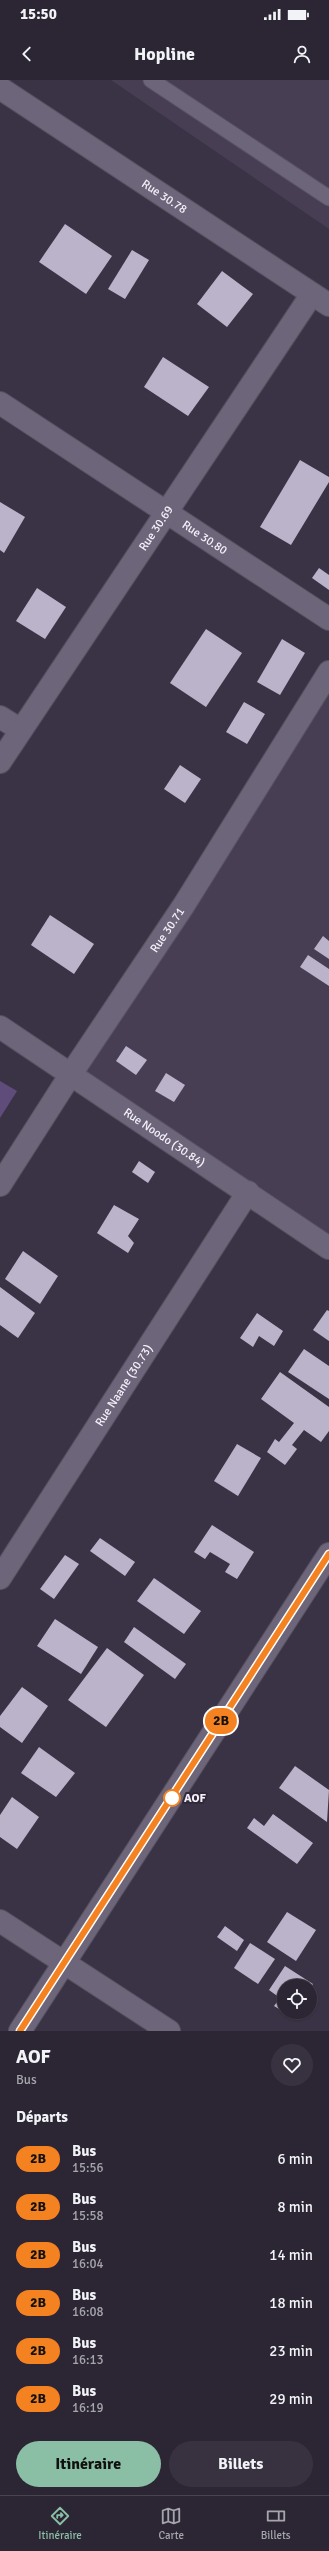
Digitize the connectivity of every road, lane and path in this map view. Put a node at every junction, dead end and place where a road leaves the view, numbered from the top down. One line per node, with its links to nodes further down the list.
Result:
1 (152, 80): 3 (lane)
2 (0, 88): 4 (street, Rue 30.78)
3 (329, 198)
4 (320, 300): 6 (street, Rue 30.69)
5 (0, 403): 6 (street, Rue 30.80)
6 (165, 511): 7 (street, Rue 30.80); 10 (street, Rue 30.69)
7 (329, 619)
8 (329, 672): 13 (street, Rue 30.71)
9 (0, 717): 10 (street)
10 (21, 730): 11 (street, Rue 30.69)
11 (0, 762)
12 (0, 1027): 13 (street, Rue Noodo (30.84))
13 (71, 1074): 14 (street, Rue 30.71); 15 (street, Rue Noodo (30.84))
14 (0, 1185)
15 (248, 1192): 16 (street, Rue Noodo (30.84)); 18 (street, Rue Naane (30.73))
16 (329, 1248)
17 (329, 1554): 20 (street)
18 (0, 1578)
19 (0, 1921): 20 (street)
20 (65, 1964): 21 (street); 22 (street)
21 (20, 2031)
22 (169, 2031)

